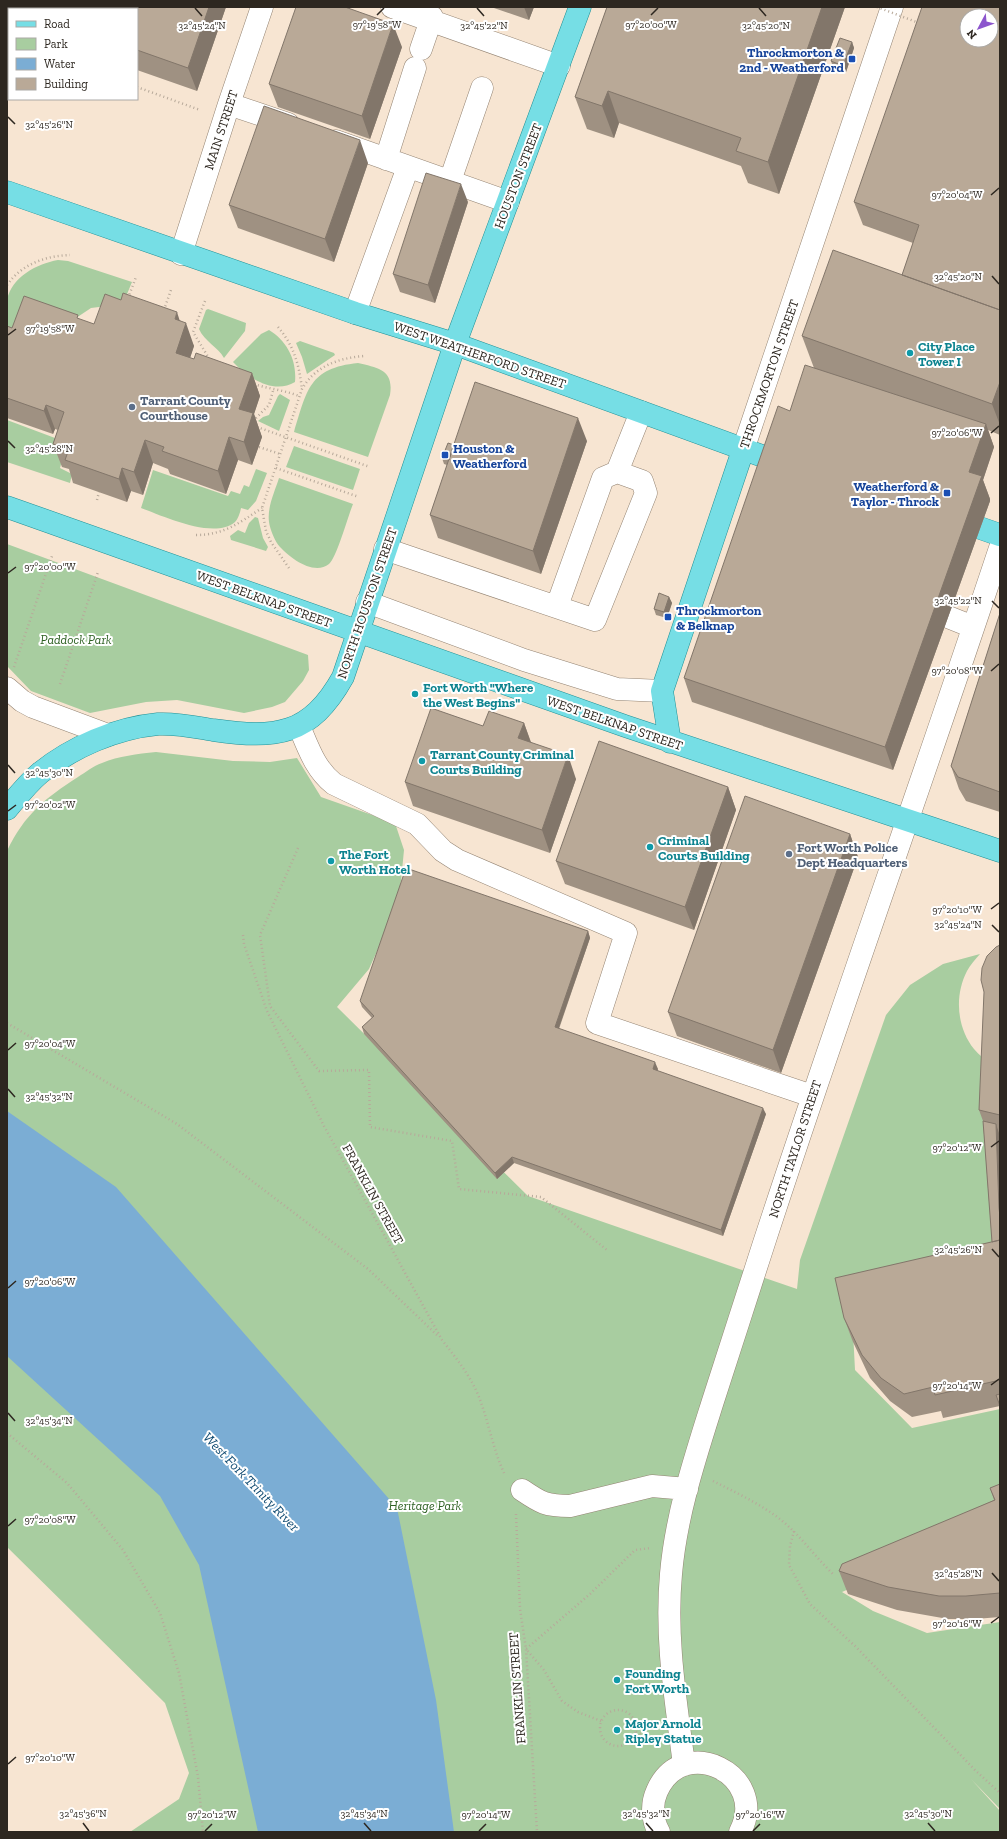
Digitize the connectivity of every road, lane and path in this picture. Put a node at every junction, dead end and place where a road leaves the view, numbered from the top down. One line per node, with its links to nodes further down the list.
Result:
1 (262, 7): 11 (street, MAIN STREET)
2 (392, 7): 6 (street)
3 (580, 7): 8 (main road, HOUSTON STREET)
4 (877, 7): 7 (path, bridge)
5 (892, 7): 38 (street, THROCKMORTON STREET)
6 (431, 19): 8 (street); 13 (street)
7 (925, 24)
8 (559, 66): 17 (main road, HOUSTON STREET)
9 (138, 87): 12 (path)
10 (482, 88): 15 (street)
11 (229, 104): 13 (street); 18 (street, MAIN STREET)
12 (200, 110)
13 (386, 159): 14 (street)
14 (408, 167): 15 (street); 26 (street)
15 (450, 181): 17 (street)
16 (7, 192): 18 (main road, WEST WEATHERFORD STREET)
17 (508, 202): 28 (main road, HOUSTON STREET)
18 (181, 254): 26 (main road, WEST WEATHERFORD STREET)
19 (70, 255): 21 (path)
20 (136, 277): 24 (path)
21 (7, 285)
22 (171, 290): 25 (path)
23 (205, 301): 30 (path)
24 (126, 306)
25 (163, 312)
26 (356, 313): 28 (main road, WEST WEATHERFORD STREET)
27 (278, 327): 32 (path)
28 (454, 344): 35 (main road, WEST WEATHERFORD STREET); 51 (main road, NORTH HOUSTON STREET)
29 (364, 356): 32 (path)
30 (214, 366)
31 (253, 384): 33 (path)
32 (302, 390): 34 (path)
33 (273, 391): 34 (path); 36 (path)
34 (300, 396): 36 (path)
35 (641, 412): 38 (main road, WEST WEATHERFORD STREET); 43 (street)
36 (286, 438): 39 (path); 41 (path)
37 (259, 447): 39 (path)
38 (743, 450): 40 (main road, WEST WEATHERFORD STREET); 62 (main road, THROCKMORTON STREET)
39 (280, 454): 42 (path)
40 (776, 461)
41 (370, 467)
42 (276, 468): 45 (path); 48 (path)
43 (617, 472): 56 (street); 56 (street)
44 (99, 492): 46 (path)
45 (360, 497)
46 (97, 500)
47 (7, 507): 59 (main road, WEST BELKNAP STREET)
48 (262, 508): 49 (path); 53 (path)
49 (196, 535)
50 (1000, 548): 58 (street, NORTH TAYLOR STREET)
51 (386, 549): 55 (main road, NORTH HOUSTON STREET); 56 (street)
52 (52, 556): 60 (path)
53 (289, 568)
54 (98, 572): 61 (path)
55 (367, 602): 59 (main road, NORTH HOUSTON STREET); 62 (street)
56 (557, 606)
57 (948, 617): 58 (street)
58 (973, 627): 67 (street, NORTH TAYLOR STREET)
59 (357, 633): 63 (main road, NORTH HOUSTON STREET); 65 (main road, WEST BELKNAP STREET)
60 (10, 678): 64 (street)
61 (60, 684)
62 (662, 691): 65 (main road, THROCKMORTON STREET)
63 (298, 726): 64 (main road, NORTH HOUSTON STREET); 72 (street)
64 (108, 736): 66 (main road, NORTH HOUSTON STREET)
65 (670, 742): 67 (main road, WEST BELKNAP STREET)
66 (7, 809)
67 (909, 820): 69 (main road, WEST BELKNAP STREET); 72 (street, NORTH TAYLOR STREET)
68 (298, 848): 73 (path)
69 (1000, 851)
70 (243, 935): 74 (path, FRANKLIN STREET)
71 (7, 1023): 74 (path)
72 (812, 1096): 77 (street, NORTH TAYLOR STREET)
73 (607, 1250)
74 (442, 1340): 76 (path, FRANKLIN STREET)
75 (7, 1433): 89 (path)
76 (496, 1456)
77 (689, 1479): 78 (street); 79 (path); 80 (street, NORTH TAYLOR STREET)
78 (522, 1490)
79 (794, 1531): 82 (path); 88 (path)
80 (675, 1543): 83 (path); 87 (street, NORTH TAYLOR STREET)
81 (517, 1544): 83 (path, FRANKLIN STREET)
82 (834, 1575)
83 (526, 1649): 84 (path); 90 (path, FRANKLIN STREET)
84 (601, 1721): 85 (path); 85 (path)
85 (636, 1732): 86 (path)
86 (654, 1740)
87 (684, 1765): 91 (street); 92 (street)
88 (1000, 1793)
89 (203, 1832)
90 (537, 1832)
91 (659, 1832)
92 (740, 1832)

